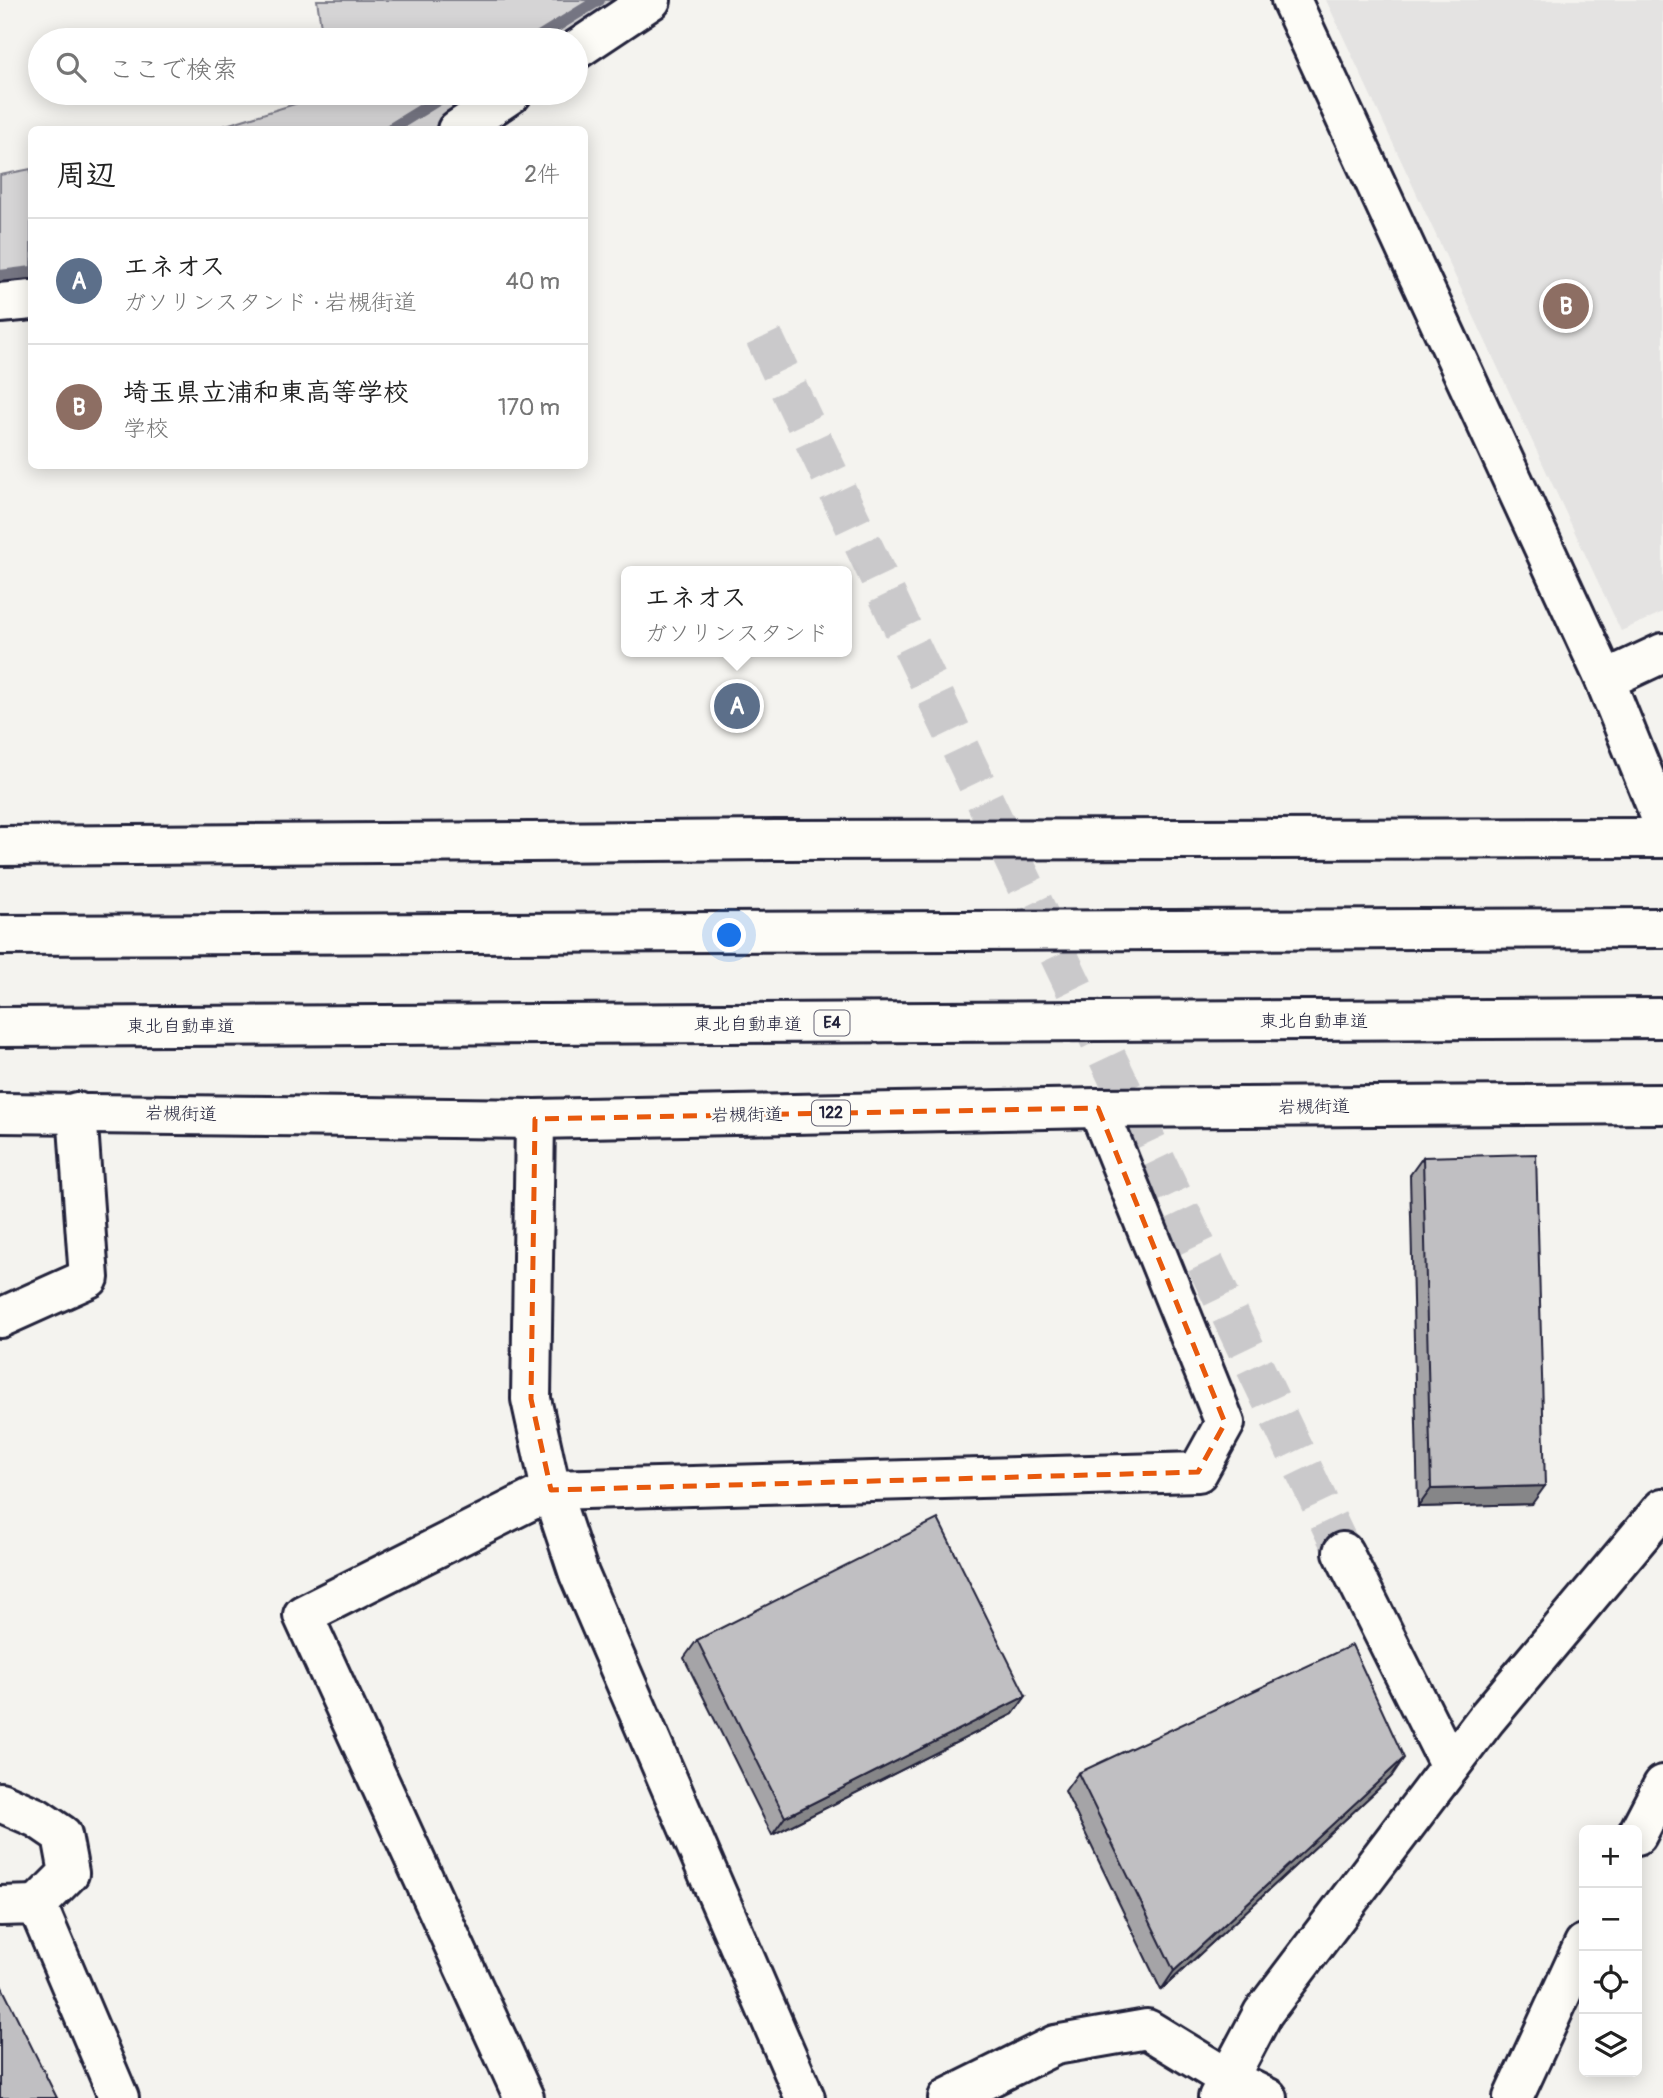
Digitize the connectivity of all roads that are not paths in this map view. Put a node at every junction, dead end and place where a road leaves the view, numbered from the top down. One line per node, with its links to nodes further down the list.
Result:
1 (651, 0): 3 (main road)
2 (1291, 0): 9 (main road)
3 (588, 42)
4 (494, 105): 5 (main road)
5 (463, 126)
6 (28, 300): 7 (main road)
7 (0, 303)
8 (1663, 653): 9 (main road)
9 (1605, 680): 10 (main road)
10 (1663, 823)
11 (1663, 838): 12 (main road)
12 (0, 845)
13 (1663, 928): 14 (main road)
14 (0, 935)
15 (1663, 1018): 16 (main road, 東北自動車道 / E4)
16 (0, 1027)
17 (1663, 1104): 18 (main road, 岩槻街道 / 122)
18 (1098, 1108): 21 (main road, 岩槻街道 / 122); 23 (main road)
19 (77, 1112): 20 (main road, 岩槻街道 / 122); 21 (main road, 岩槻街道 / 122); 22 (main road)
20 (0, 1113)
21 (535, 1119): 23 (main road)
22 (0, 1318)
23 (551, 1490): 34 (main road); 35 (main road)
24 (1663, 1508): 26 (main road)
25 (1343, 1552): 26 (main road)
26 (1450, 1766): 32 (main road)
27 (1663, 1785): 29 (main road)
28 (0, 1802): 30 (main road)
29 (1642, 1825)
30 (18, 1905): 33 (main road)
31 (1581, 1951): 38 (main road)
32 (1223, 2088): 36 (main road); 37 (main road)
33 (119, 2098)
34 (524, 2098)
35 (805, 2098)
36 (948, 2098)
37 (1268, 2098)
38 (1513, 2098)

